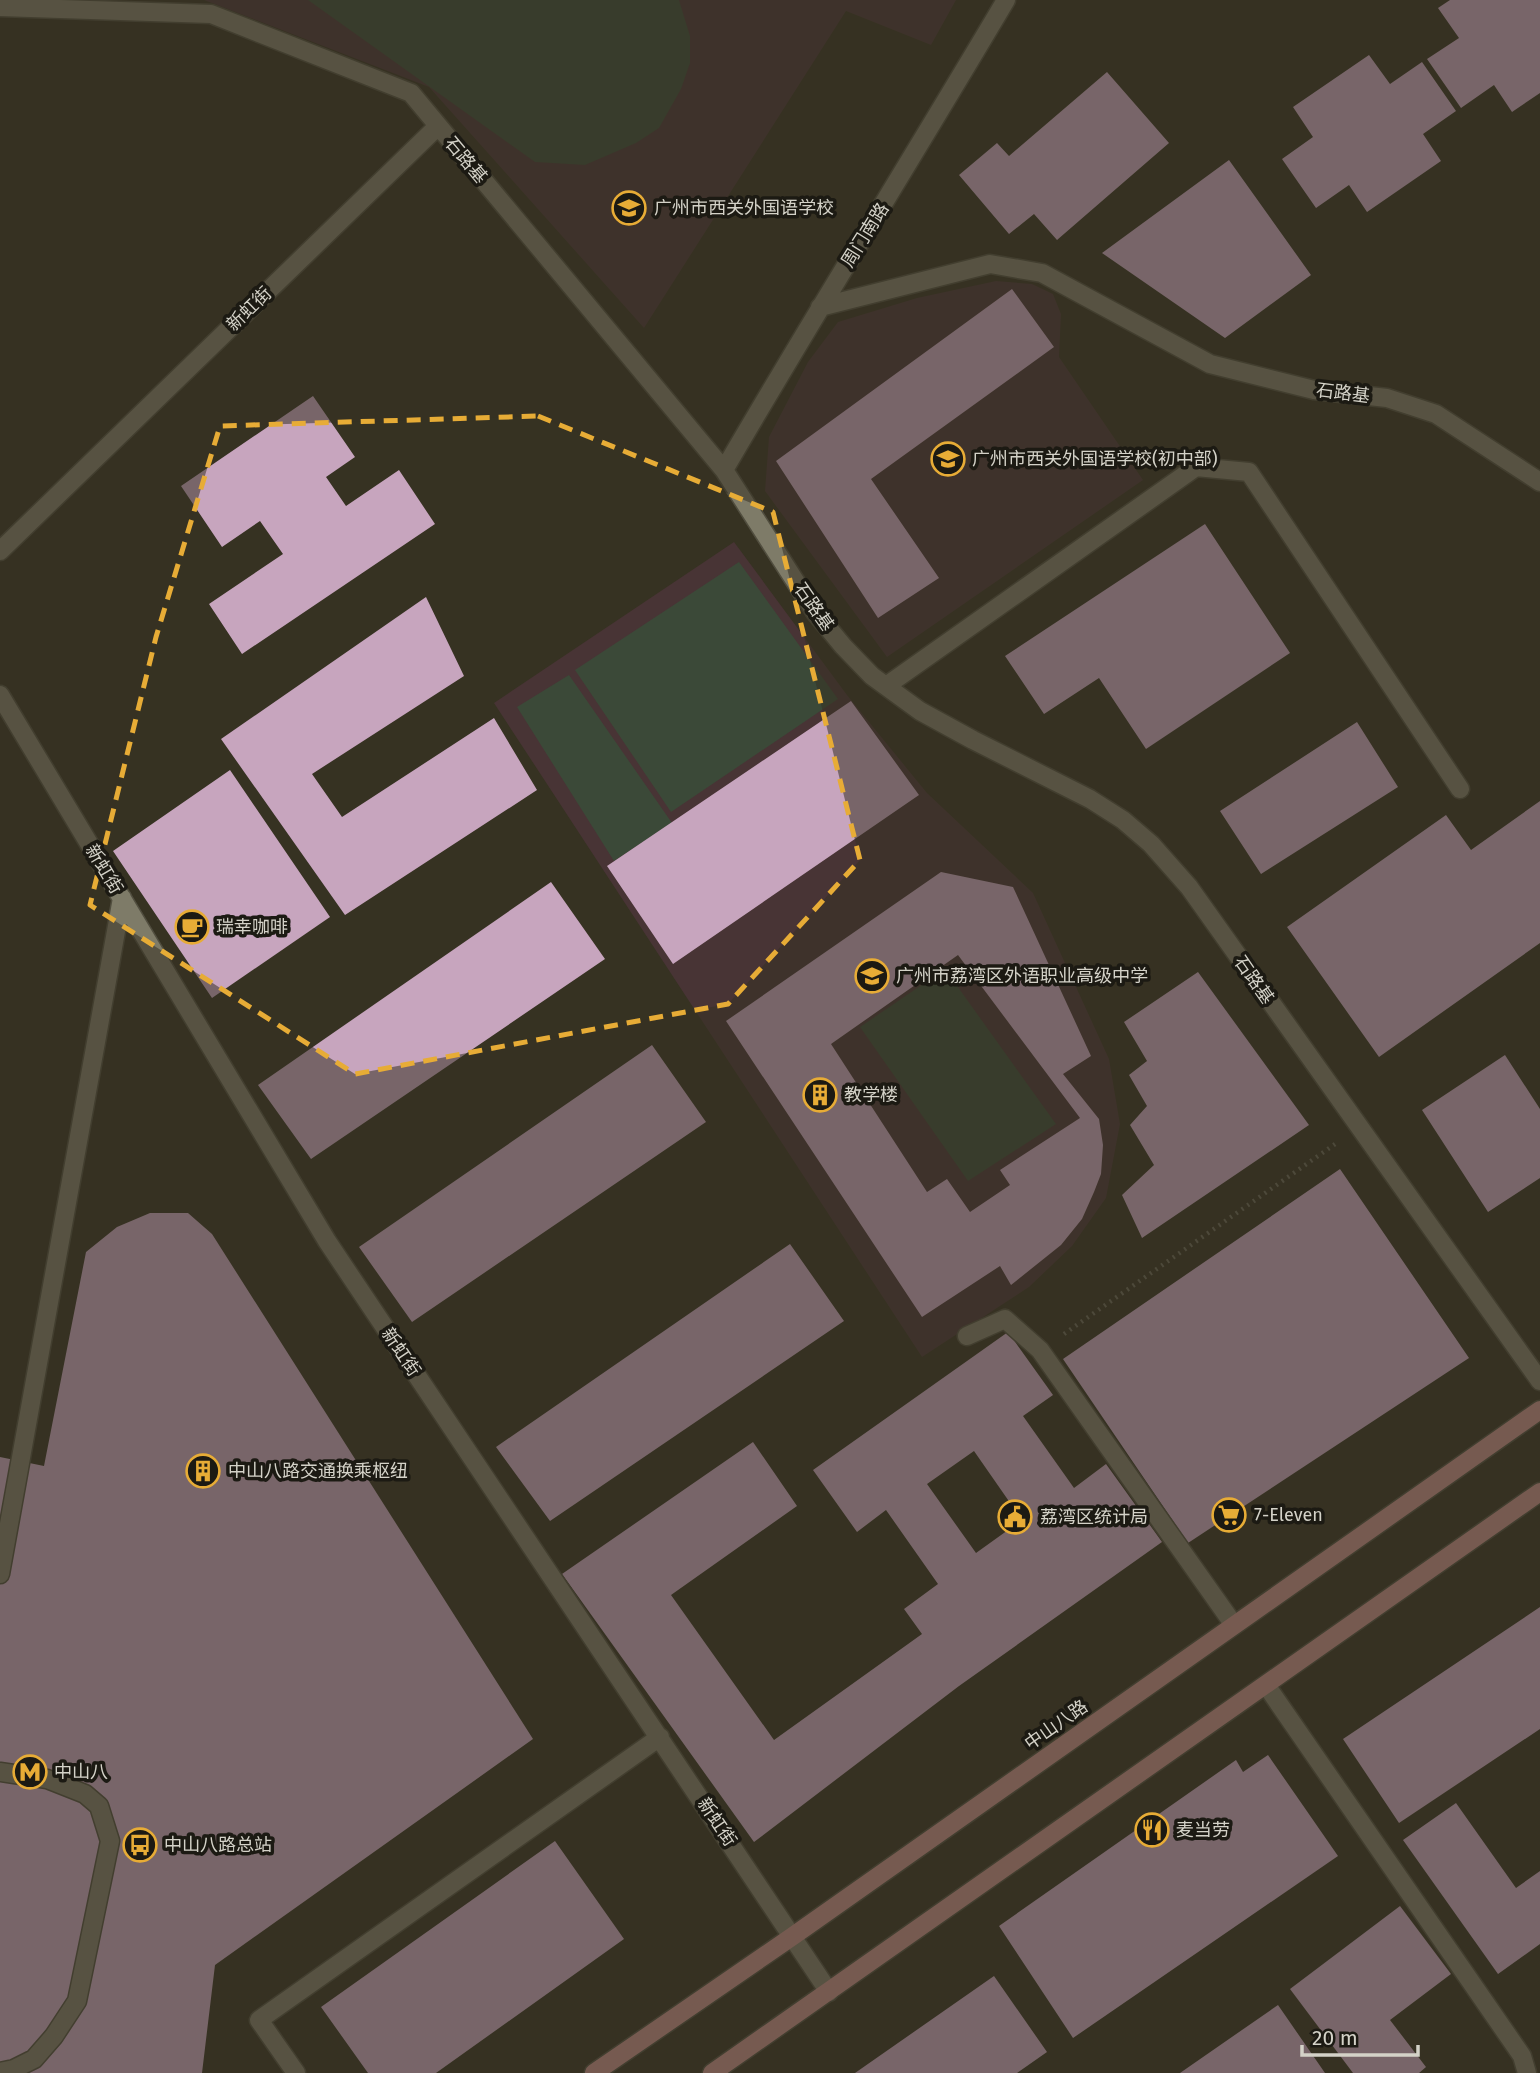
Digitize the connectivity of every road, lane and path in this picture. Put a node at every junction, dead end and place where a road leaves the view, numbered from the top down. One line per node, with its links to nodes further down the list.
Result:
1 (1006, 0): 4 (street, 周门南路)
2 (0, 7): 3 (street, 石路基)
3 (438, 126): 5 (street, 石路基); 7 (street, 新虹街)
4 (820, 307): 5 (street, 周门南路); 6 (street, 石路基)
5 (724, 470): 8 (street, 石路基)
6 (1540, 482)
7 (0, 551)
8 (886, 686): 10 (street); 12 (street, 石路基)
9 (0, 695): 11 (street, 新虹街)
10 (1460, 789)
11 (121, 898): 18 (street); 21 (street, 新虹街)
12 (1360, 1126): 14 (path); 15 (street, 石路基)
13 (967, 1336): 14 (street)
14 (1040, 1350): 19 (street)
15 (1540, 1381)
16 (1540, 1410): 19 (main road, 中山八路)
17 (1540, 1492): 20 (main road)
18 (0, 1574)
19 (1234, 1625): 23 (main road, 中山八路)
20 (1266, 1685): 24 (main road); 29 (street)
21 (660, 1737): 23 (street, 新虹街); 26 (street)
22 (0, 1772): 25 (street)
23 (793, 1937): 24 (street, 新虹街); 27 (main road, 中山八路)
24 (829, 1992): 28 (main road)
25 (0, 2072)
26 (296, 2073)
27 (594, 2073)
28 (712, 2073)
29 (1527, 2073)

